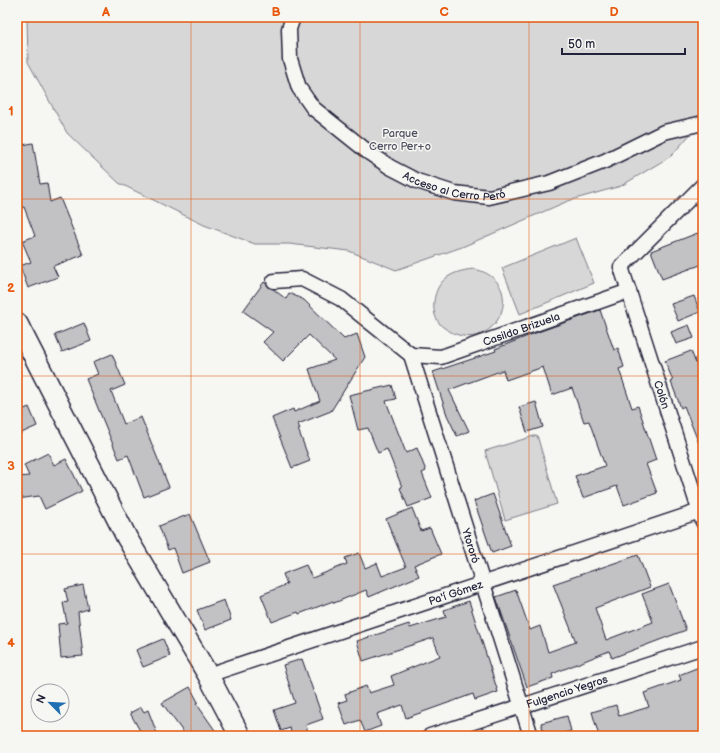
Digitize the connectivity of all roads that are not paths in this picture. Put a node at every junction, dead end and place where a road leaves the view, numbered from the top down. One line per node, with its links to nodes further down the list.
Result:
1 (293, 17): 2 (street, Acceso al Cerro Peró)
2 (703, 123)
3 (703, 185): 5 (street, Colón)
4 (274, 281): 7 (street)
5 (629, 291): 7 (street, Casildo Brizuela); 8 (street, Colón)
6 (17, 323): 11 (main road)
7 (412, 355): 9 (street, Ytororó)
8 (702, 514): 9 (street, Pa'í Gómez)
9 (483, 583): 11 (street, Pa'í Gómez); 12 (street, Ytororó)
10 (703, 647): 12 (street, Fulgencio Yegros)
11 (208, 675): 13 (main road)
12 (522, 706): 14 (street, Fulgencio Yegros); 15 (street, Ytororó)
13 (240, 736)
14 (430, 736)
15 (531, 736)

